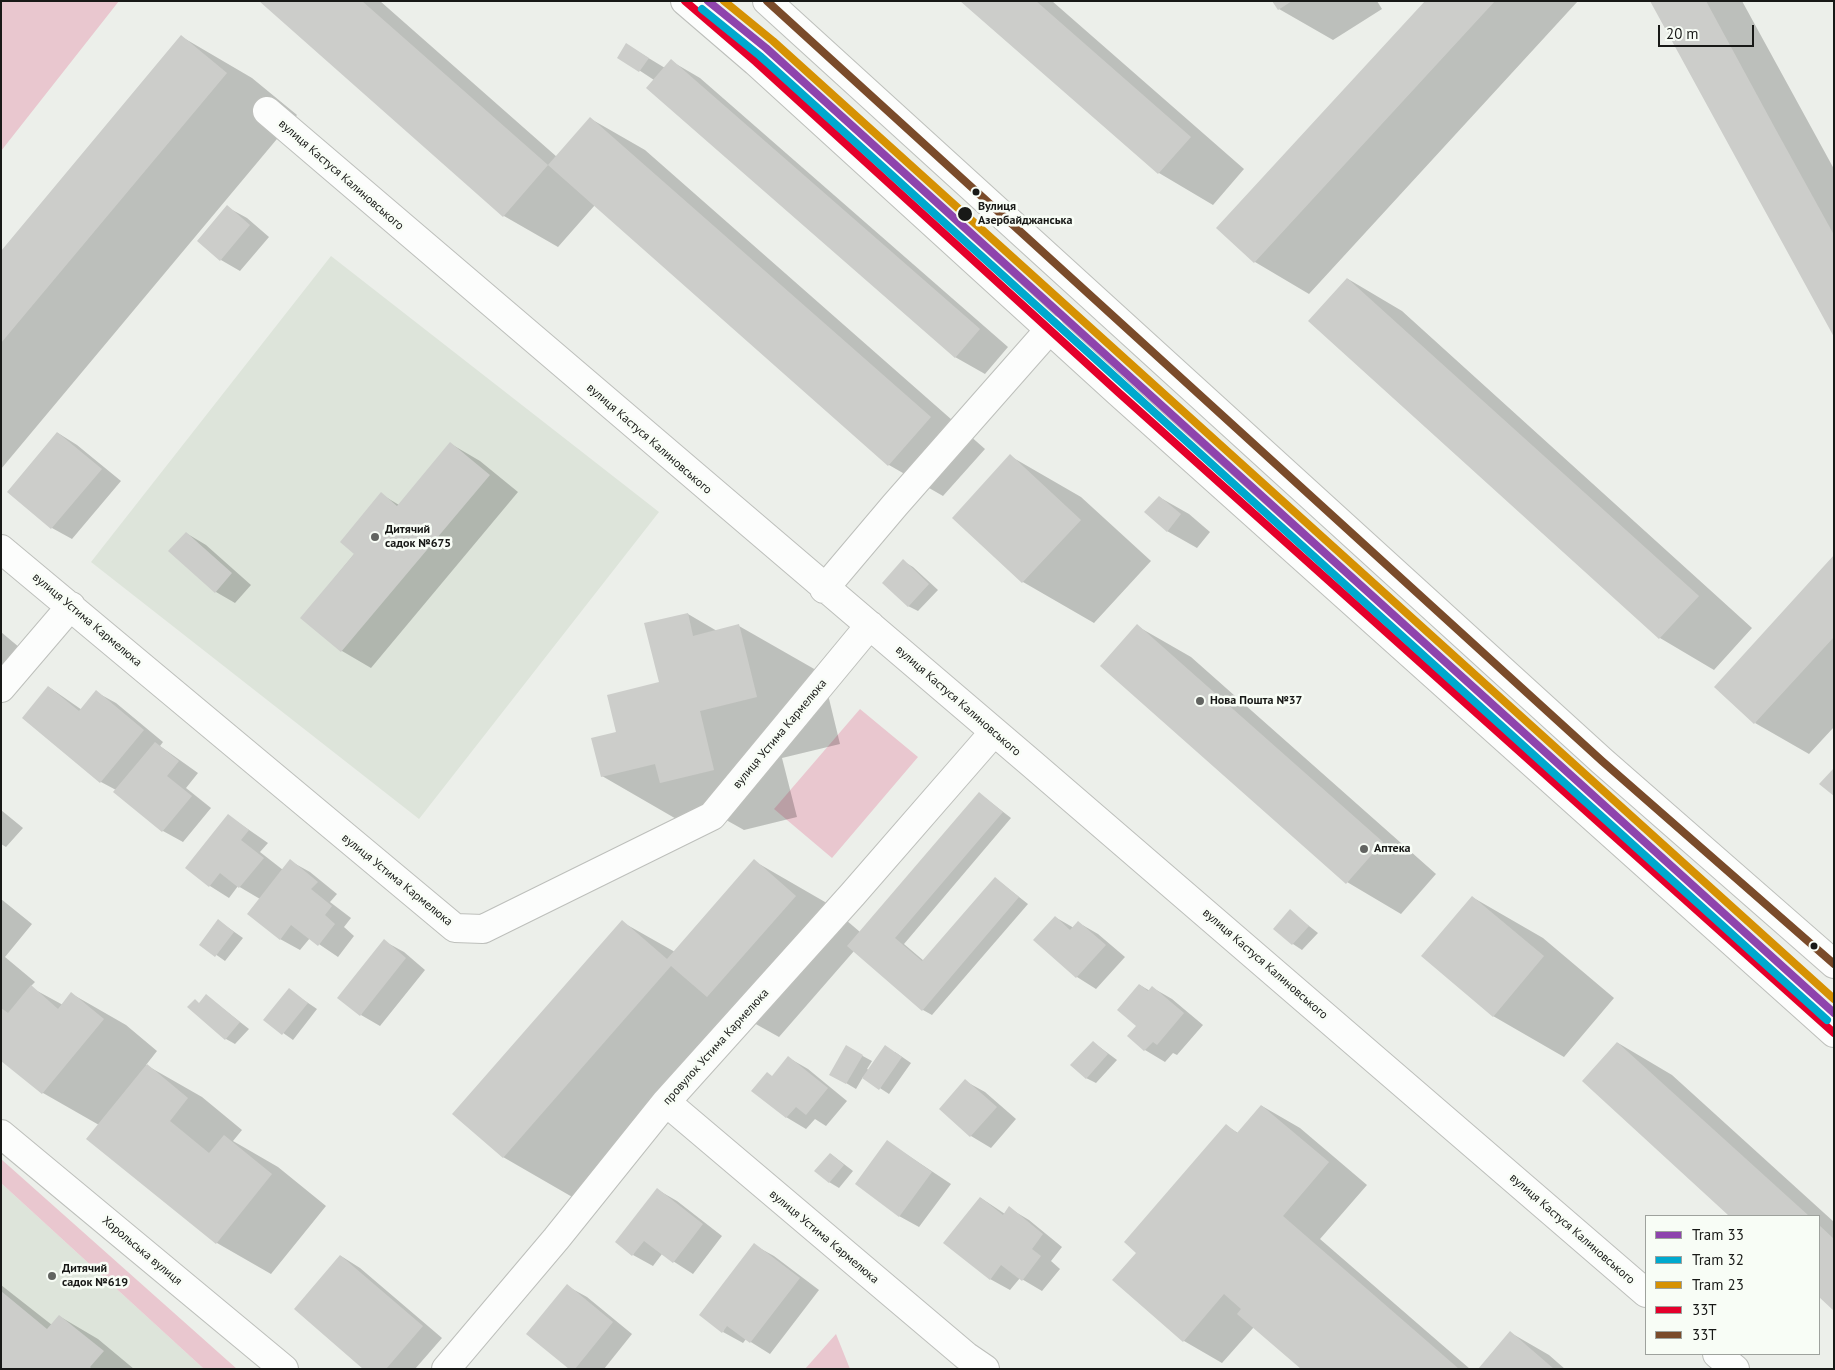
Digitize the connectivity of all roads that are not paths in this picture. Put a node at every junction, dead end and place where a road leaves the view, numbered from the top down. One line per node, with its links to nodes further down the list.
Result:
1 (685, 1): 4 (street)
2 (767, 1): 11 (street)
3 (267, 111): 6 (street, вулиця Кастуся Калиновського)
4 (1050, 329): 6 (street); 12 (street)
5 (1, 549): 7 (street, вулиця Устима Кармелюка)
6 (824, 589): 8 (street, вулиця Кастуся Калиновського)
7 (71, 606): 8 (street, вулиця Устима Кармелюка); 9 (street)
8 (870, 626): 10 (street, вулиця Кастуся Калиновського)
9 (1, 688)
10 (994, 732): 13 (street, провулок Устима Кармелюка); 15 (street, вулиця Кастуся Калиновського)
11 (1834, 964)
12 (1834, 1033)
13 (666, 1102): 18 (street, провулок Устима Кармелюка); 19 (street, вулиця Устима Кармелюка)
14 (1, 1134): 17 (street, Хорольська вулиця)
15 (1645, 1292)
16 (1718, 1355): 20 (street)
17 (284, 1369)
18 (446, 1369)
19 (985, 1369)
20 (1735, 1369)

